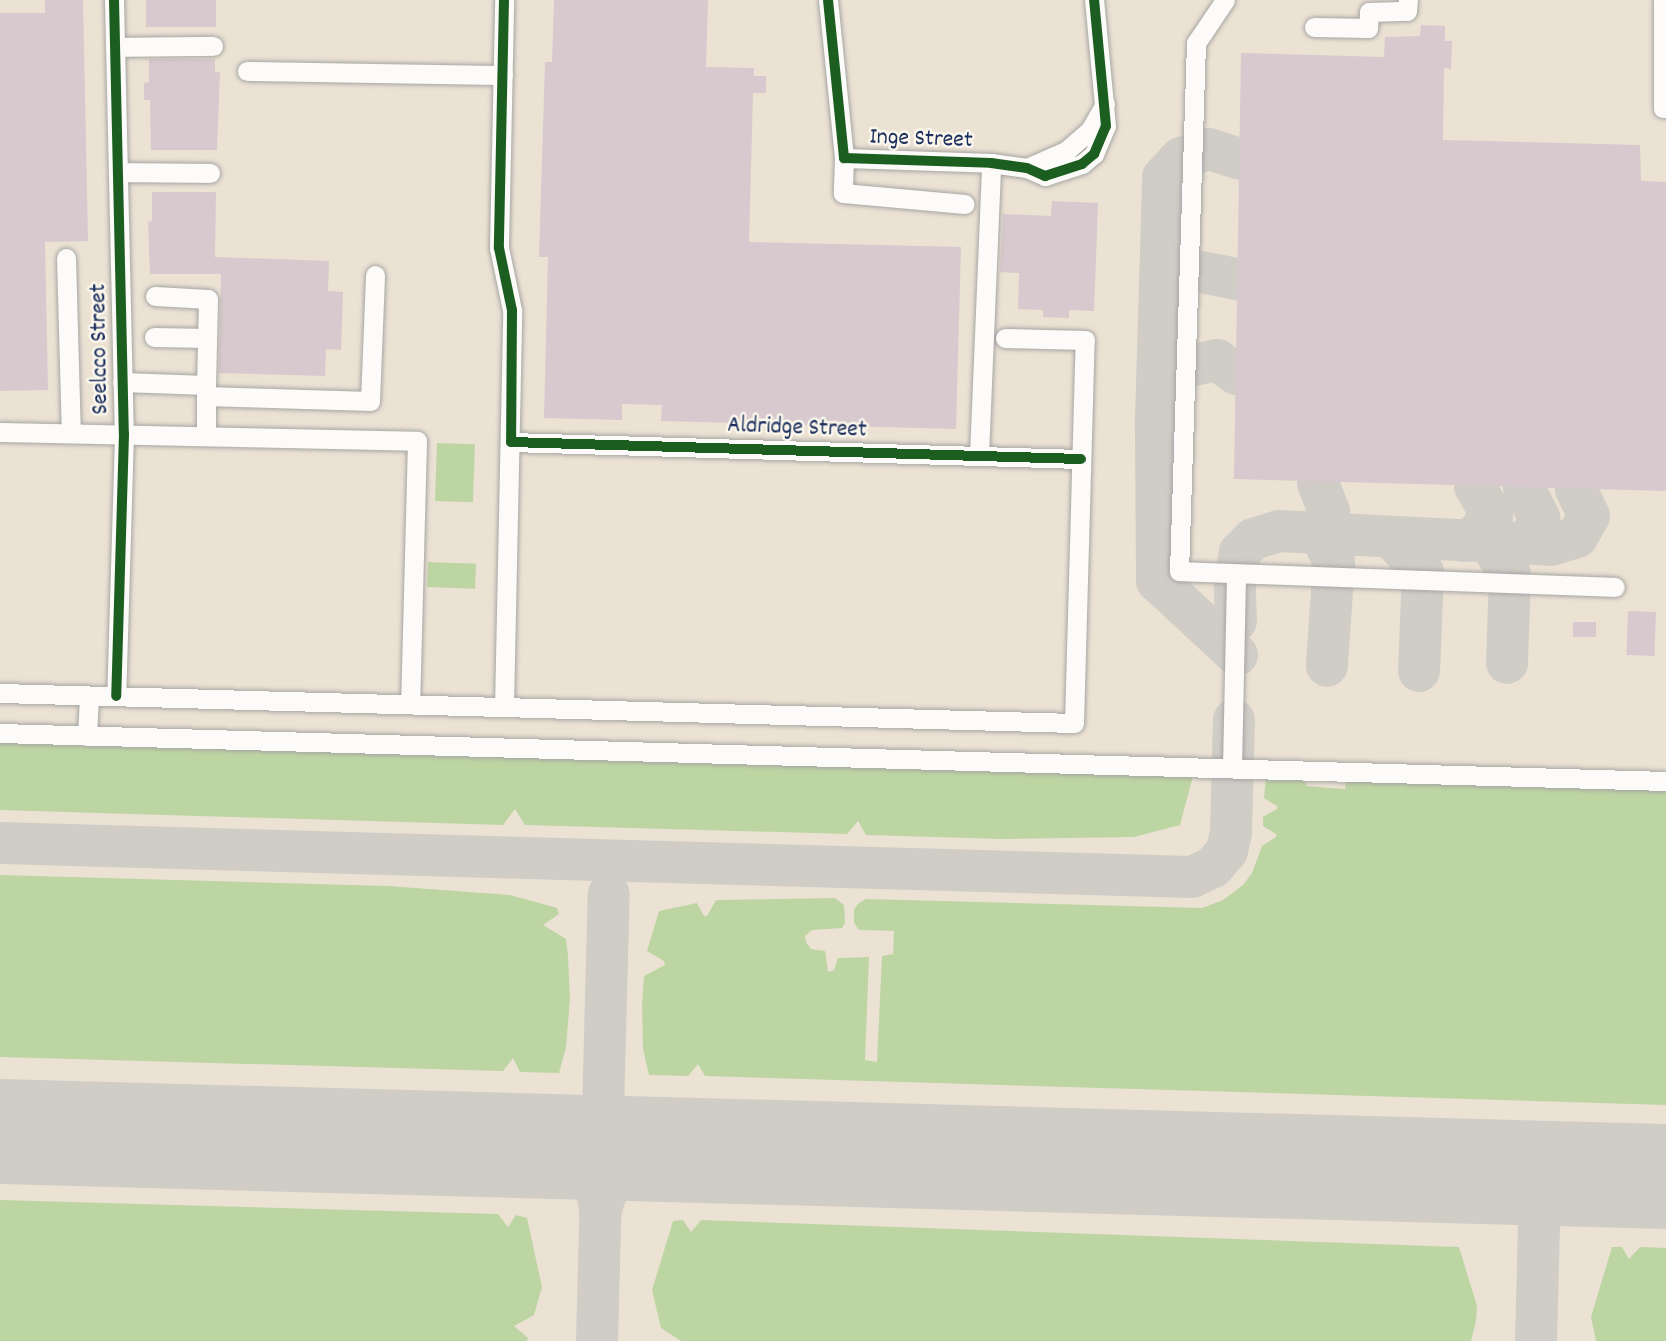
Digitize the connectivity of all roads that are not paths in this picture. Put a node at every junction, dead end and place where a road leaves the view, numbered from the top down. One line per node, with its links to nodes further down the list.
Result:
1 (114, 0): 10 (street, Seelcco Street)
2 (504, 0): 12 (street)
3 (828, 0): 14 (street, Inge Street)
4 (1094, 0): 15 (street, Inge Street)
5 (1225, 0): 34 (street)
6 (1408, 0): 8 (street)
7 (1662, 0): 13 (street)
8 (1314, 27)
9 (213, 46): 10 (street)
10 (115, 47): 16 (street, Seelcco Street)
11 (247, 71): 12 (street)
12 (503, 75): 31 (street)
13 (1666, 108)
14 (844, 158): 15 (street, Inge Street); 18 (street)
15 (991, 163): 32 (street)
16 (118, 172): 17 (street); 25 (street, Seelcco Street)
17 (210, 173)
18 (965, 204)
19 (66, 258): 28 (street)
20 (375, 275): 26 (street)
21 (155, 296): 23 (street)
22 (154, 337): 23 (street)
23 (207, 338): 26 (street)
24 (1005, 338): 33 (street)
25 (122, 382): 26 (street); 29 (street, Seelcco Street)
26 (206, 391): 30 (street)
27 (0, 432): 28 (street)
28 (71, 433): 29 (street)
29 (124, 435): 30 (street); 38 (street, Seelcco Street)
30 (206, 436): 39 (street)
31 (511, 442): 32 (street, Aldridge Street); 40 (street)
32 (979, 456): 33 (street, Aldridge Street)
33 (1081, 458): 40 (street)
34 (1236, 574): 35 (street); 43 (street)
35 (1615, 587)
36 (0, 693): 37 (street)
37 (89, 696): 38 (street); 42 (street)
38 (116, 696): 39 (street)
39 (410, 704): 40 (street)
40 (504, 707)
41 (0, 733): 42 (street)
42 (87, 736): 43 (street)
43 (1232, 768): 44 (street)
44 (1666, 781)

